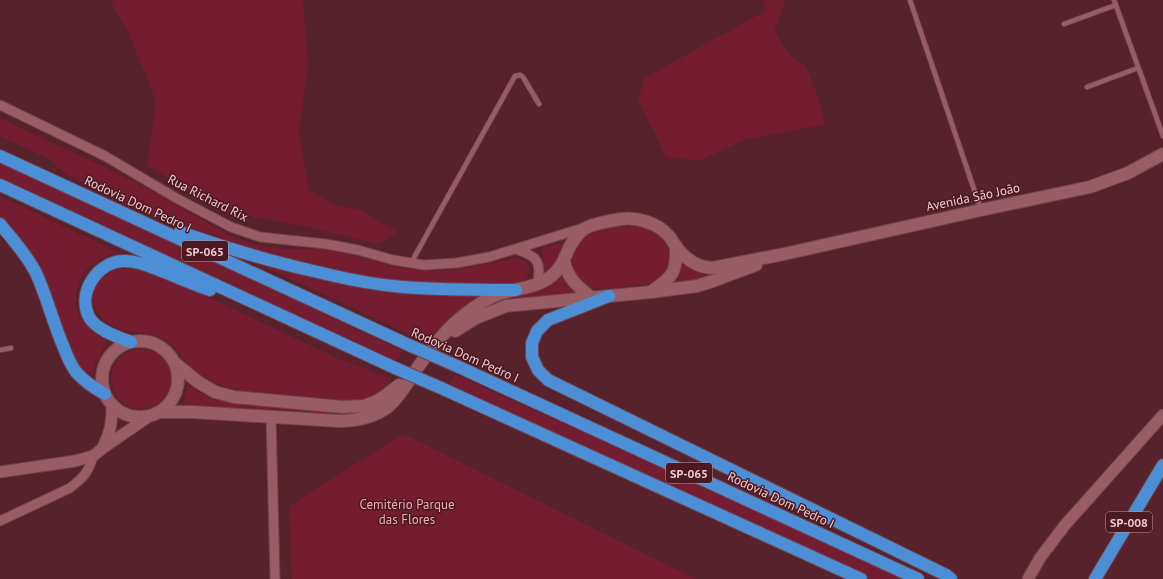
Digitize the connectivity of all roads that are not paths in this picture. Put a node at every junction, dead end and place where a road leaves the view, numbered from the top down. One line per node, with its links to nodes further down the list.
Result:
1 (910, 0): 13 (lane)
2 (1115, 2): 3 (lane); 4 (lane)
3 (1064, 24)
4 (1138, 68): 5 (lane); 8 (lane)
5 (1087, 87)
6 (539, 104): 20 (lane)
7 (0, 105): 20 (street, Rua Richard Rix)
8 (1163, 136)
9 (1162, 155): 13 (main road, Avenida São João)
10 (0, 156): 12 (highway, Rodovia Dom Pedro I / SP-065)
11 (0, 185): 28 (highway, SP-065)
12 (106, 205): 22 (highway); 48 (highway, Rodovia Dom Pedro I / SP-065, bridge)
13 (981, 210): 18 (main road, Avenida São João)
14 (0, 224): 33 (highway)
15 (586, 228): 16 (main road); 17 (street, Rua Richard Rix); 19 (main road)
16 (676, 246): 18 (main road); 23 (main road)
17 (515, 250): 20 (street, Rua Richard Rix); 21 (street)
18 (784, 254): 23 (main road)
19 (564, 261): 21 (main road); 25 (main road)
20 (411, 263)
21 (538, 284): 22 (main road)
22 (516, 290): 27 (main road)
23 (652, 292): 24 (main road)
24 (609, 296): 25 (main road); 49 (highway)
25 (592, 298): 27 (main road)
26 (131, 342): 28 (highway); 31 (main road); 33 (main road)
27 (438, 342): 32 (main road)
28 (347, 345): 47 (highway, SP-065, bridge)
29 (11, 348): 30 (lane)
30 (0, 350)
31 (175, 363): 32 (main road); 35 (main road)
32 (421, 363): 38 (main road)
33 (105, 394): 34 (main road)
34 (112, 405): 37 (main road); 41 (street)
35 (159, 412): 37 (main road); 38 (main road)
36 (1163, 416): 40 (street)
37 (148, 417): 41 (street)
38 (271, 417): 46 (street)
39 (1163, 425): 40 (street)
40 (1143, 438): 50 (street)
41 (103, 448): 42 (street)
42 (93, 456): 44 (street); 45 (street)
43 (1163, 465): 51 (highway, SP-008)
44 (0, 472)
45 (0, 521)
46 (275, 579)
47 (861, 579)
48 (918, 579)
49 (950, 579)
50 (1028, 579)
51 (1095, 579)

